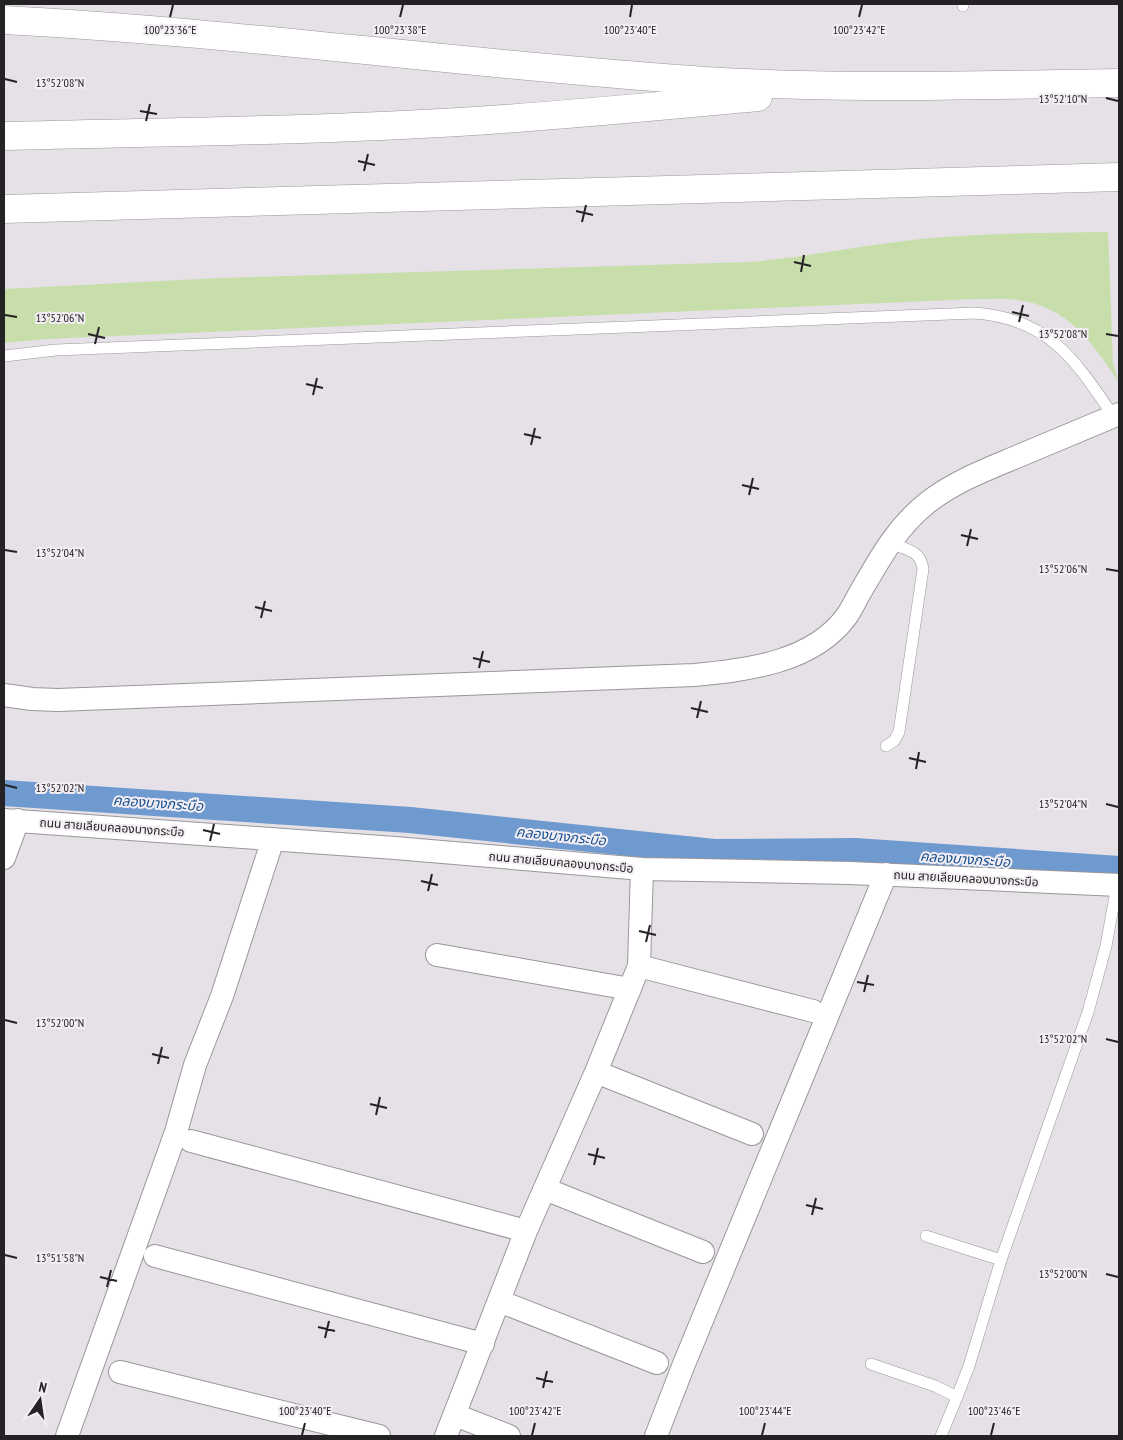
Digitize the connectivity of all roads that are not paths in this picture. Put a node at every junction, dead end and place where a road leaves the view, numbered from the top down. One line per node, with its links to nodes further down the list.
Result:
1 (4, 20): 3 (highway)
2 (1119, 83): 3 (highway)
3 (878, 86): 4 (highway)
4 (4, 136)
5 (1119, 177): 6 (highway)
6 (4, 209)
7 (4, 356): 8 (lane)
8 (1116, 415): 9 (street)
9 (889, 543): 10 (street); 11 (lane)
10 (4, 695)
11 (886, 746)
12 (11, 820): 13 (street, ถนน สายเลียบคลองบางกระบือ); 14 (street)
13 (273, 839): 15 (street, ถนน สายเลียบคลองบางกระบือ); 38 (street)
14 (4, 858)
15 (642, 869): 16 (street, ถนน สายเลียบคลองบางกระบือ); 19 (street)
16 (886, 874): 17 (street, ถนน สายเลียบคลองบางกระบือ); 42 (street)
17 (1118, 885): 30 (lane)
18 (437, 955): 20 (street)
19 (640, 966): 20 (street); 21 (street)
20 (630, 989): 22 (street)
21 (813, 1011)
22 (596, 1072): 23 (street); 25 (street)
23 (752, 1134)
24 (191, 1141): 26 (street)
25 (545, 1189): 26 (street); 28 (street)
26 (526, 1231): 31 (street)
27 (926, 1236): 30 (lane)
28 (703, 1252)
29 (155, 1256): 32 (street)
30 (1001, 1260): 36 (lane)
31 (499, 1300): 32 (street); 33 (street)
32 (483, 1344): 37 (street)
33 (656, 1363)
34 (871, 1364): 36 (lane)
35 (120, 1372): 39 (street)
36 (957, 1397): 43 (lane)
37 (455, 1415): 40 (street); 41 (street)
38 (67, 1436)
39 (379, 1436)
40 (446, 1436)
41 (509, 1436)
42 (656, 1436)
43 (941, 1436)

